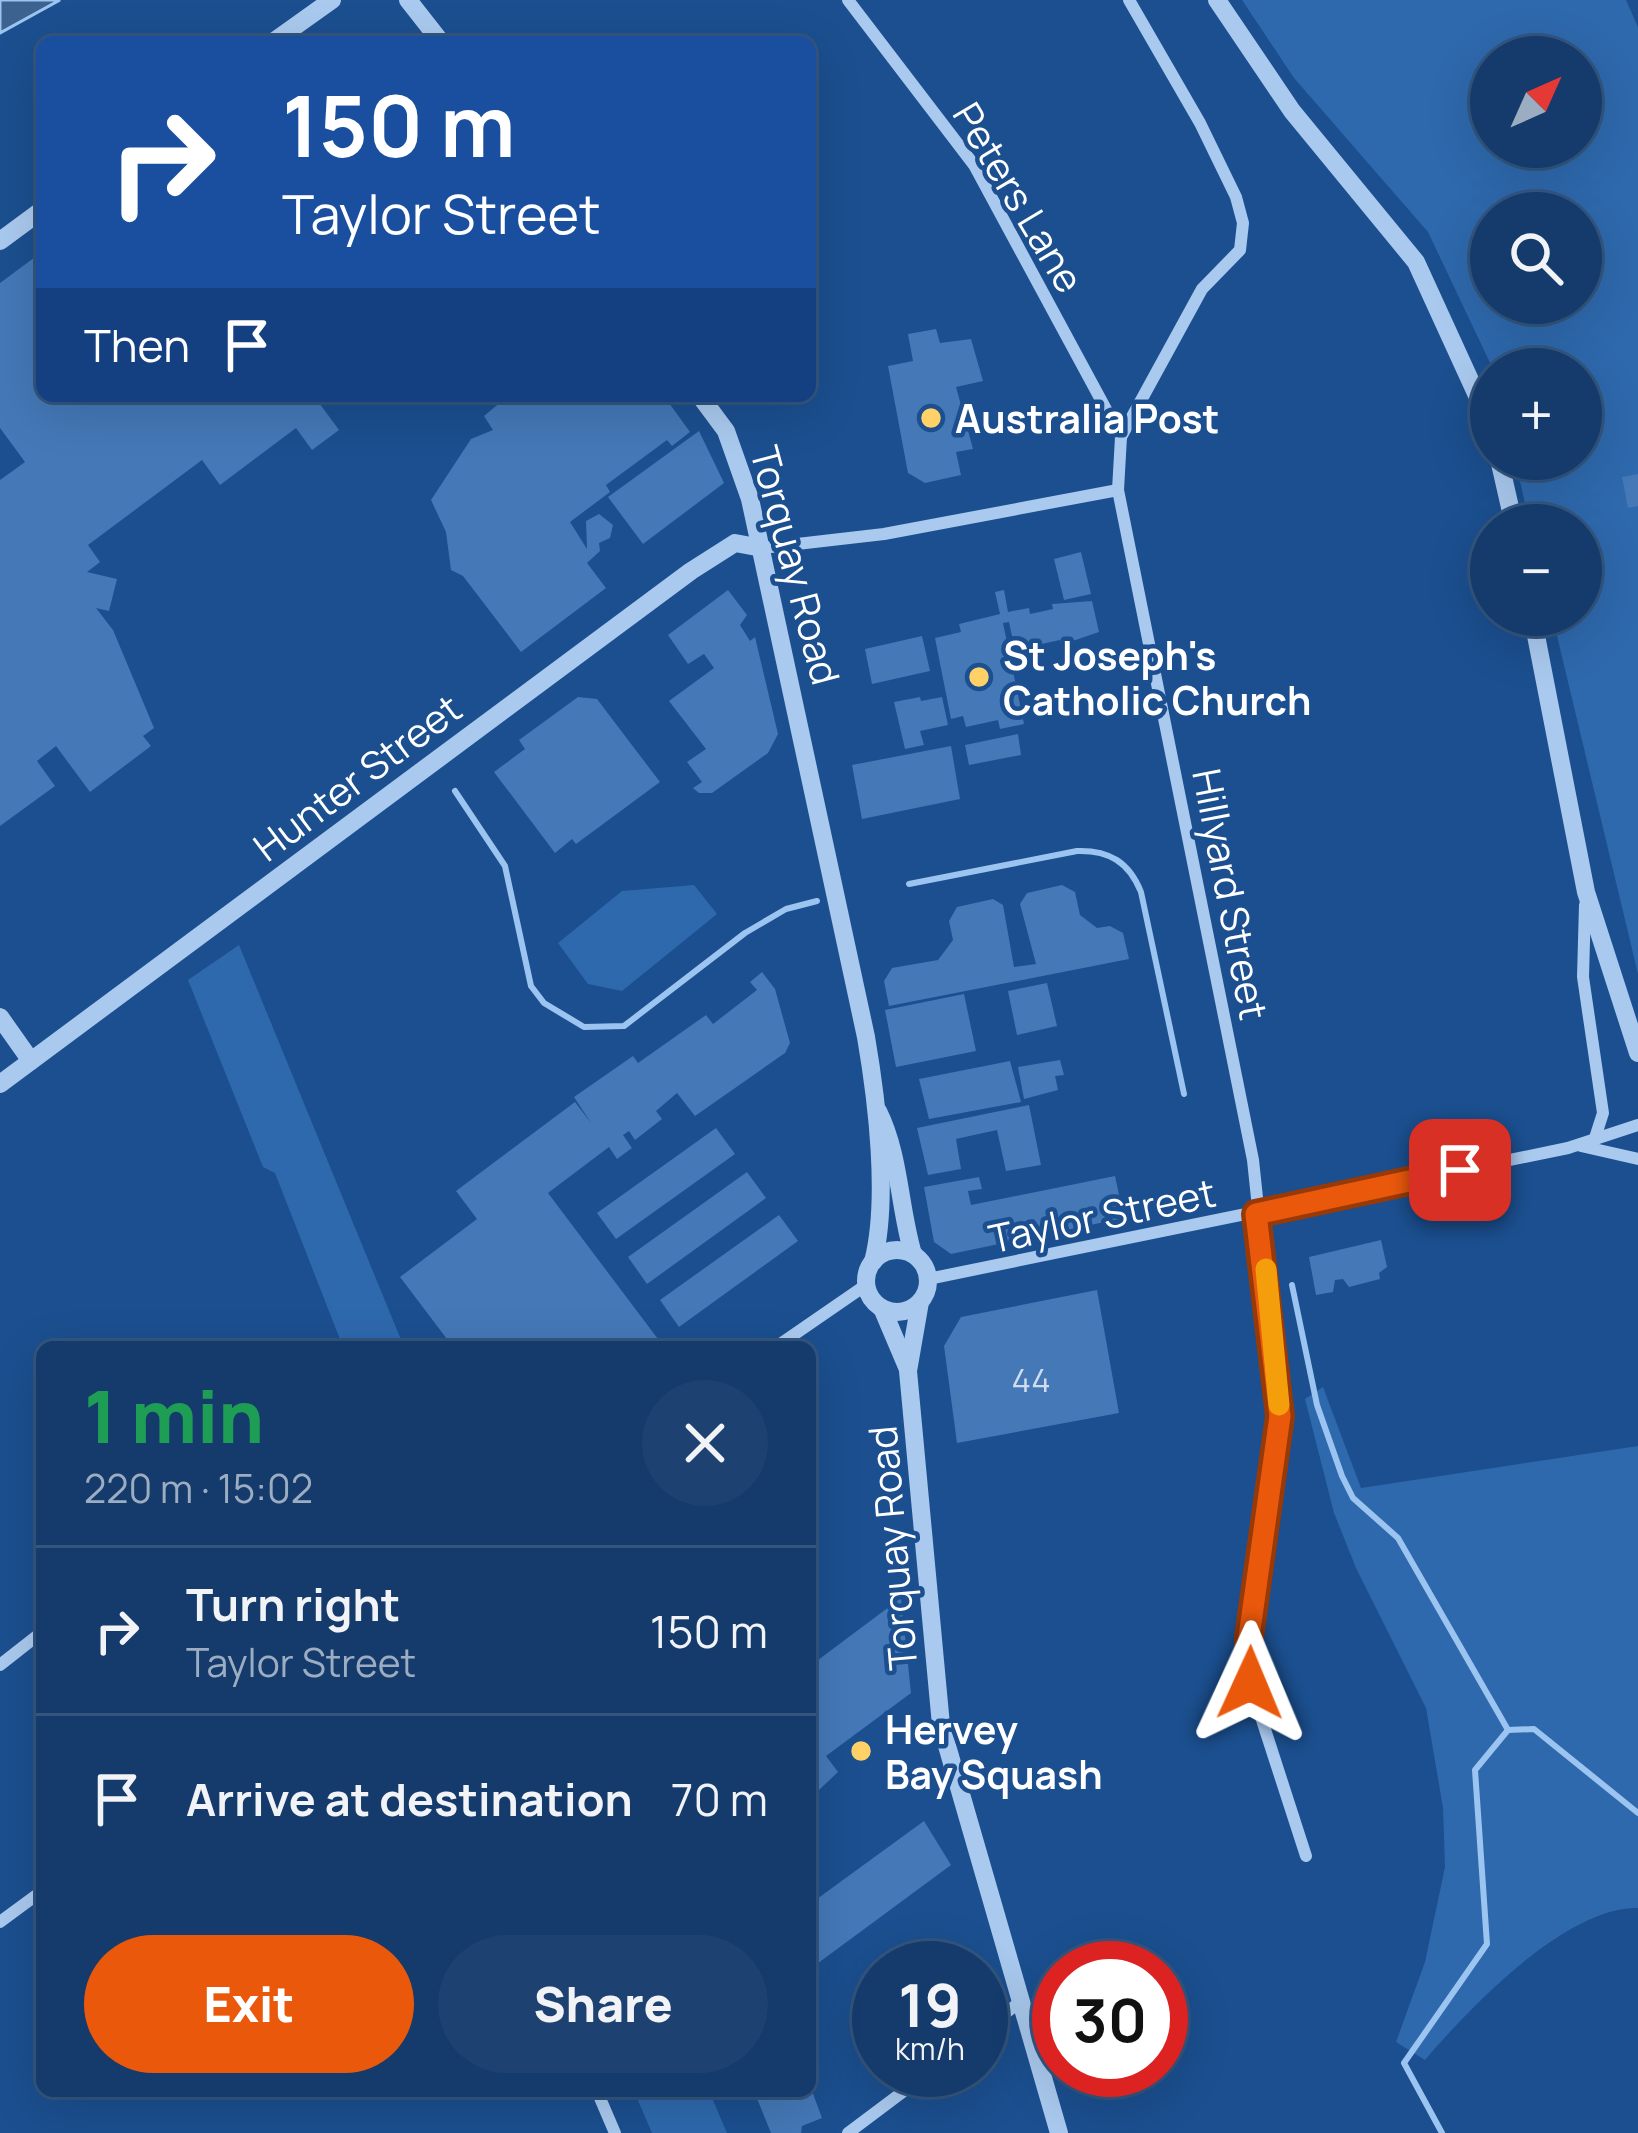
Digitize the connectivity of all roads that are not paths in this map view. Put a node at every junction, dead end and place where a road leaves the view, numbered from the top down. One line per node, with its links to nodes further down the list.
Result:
1 (332, 0): 6 (street)
2 (408, 0): 7 (street)
3 (848, 0): 12 (street, Peters Lane)
4 (1129, 0): 12 (street, Hillyard Street)
5 (1217, 0): 10 (street)
6 (281, 36)
7 (435, 36)
8 (36, 214): 9 (street)
9 (0, 241)
10 (1470, 380)
11 (704, 402): 14 (street, Torquay Road)
12 (1120, 437): 13 (street, Hillyard Street)
13 (1118, 490): 14 (street); 26 (street, Hillyard Street)
14 (762, 548): 19 (street, Hunter Street); 21 (street, Torquay Road)
15 (1536, 636): 16 (street)
16 (1586, 892): 18 (street); 23 (street)
17 (0, 1017): 19 (street)
18 (1638, 1053)
19 (31, 1061): 20 (street, Hunter Street)
20 (0, 1084)
21 (878, 1111): 27 (street, Torquay Road); 28 (street, Torquay Road)
22 (1638, 1125): 23 (street, Taylor Street)
23 (1594, 1141): 24 (street, Taylor Street)
24 (1578, 1145): 25 (street); 26 (street, Taylor Street)
25 (1638, 1159)
26 (1256, 1214): 29 (street, Taylor Street); 37 (street, Hillyard Street)
27 (913, 1254): 28 (street); 29 (street)
28 (872, 1262): 30 (street)
29 (928, 1279): 31 (street)
30 (866, 1285): 32 (street); 33 (street)
31 (920, 1302): 32 (street); 34 (street, Torquay Road)
32 (881, 1308): 34 (street, Torquay Road)
33 (785, 1341)
34 (908, 1371): 40 (street, Torquay Road)
35 (36, 1637): 36 (street)
36 (0, 1664)
37 (1306, 1856)
38 (36, 1895): 39 (street)
39 (0, 1922)
40 (1020, 2002): 41 (street); 46 (street, Torquay Road)
41 (1008, 2011)
42 (600, 2097): 44 (street)
43 (896, 2097): 45 (street)
44 (615, 2133)
45 (848, 2133)
46 (1059, 2133)

